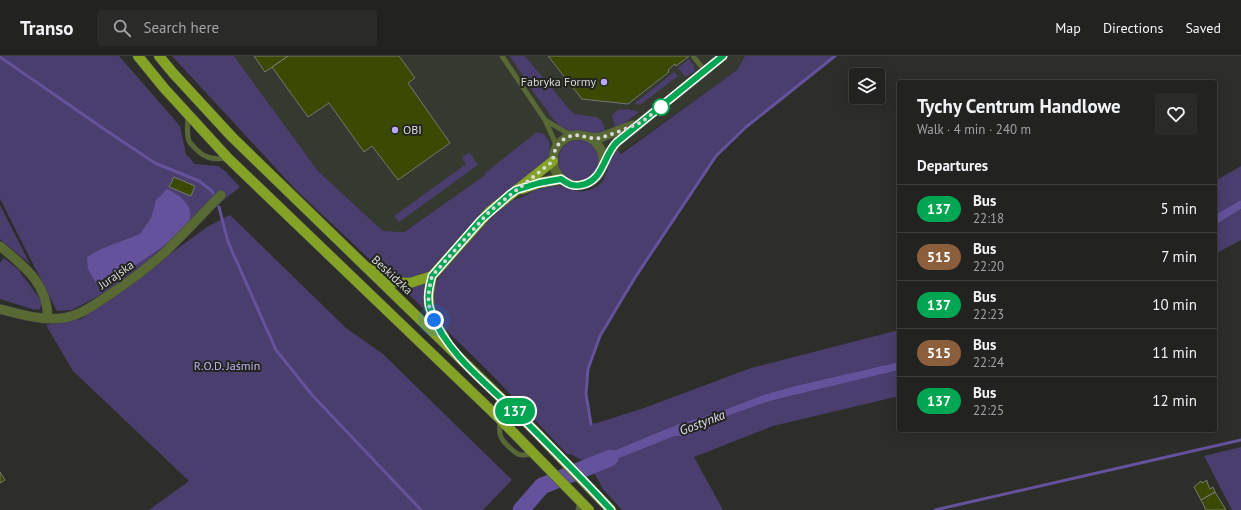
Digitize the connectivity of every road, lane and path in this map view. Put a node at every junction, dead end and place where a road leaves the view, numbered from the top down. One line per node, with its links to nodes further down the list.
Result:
1 (132, 56): 8 (main road)
2 (138, 56): 8 (main road)
3 (159, 56): 20 (main road, Beskidzka)
4 (502, 56): 10 (lane)
5 (692, 56): 7 (lane)
6 (723, 56): 7 (street)
7 (705, 71): 11 (street)
8 (164, 88): 9 (main road)
9 (188, 115): 14 (main road); 14 (lane)
10 (545, 120): 12 (lane); 13 (lane)
11 (642, 122): 12 (street); 15 (street)
12 (585, 136): 13 (street); 15 (street)
13 (553, 156): 16 (street); 17 (main road)
14 (228, 158): 25 (main road)
15 (603, 166): 16 (street)
16 (561, 179): 17 (main road)
17 (516, 190): 21 (main road)
18 (222, 195): 23 (street, Jurajska)
19 (0, 246): 23 (street)
20 (358, 260): 21 (main road); 24 (main road, Beskidzka)
21 (432, 276): 24 (main road)
22 (0, 309): 23 (street, Jurajska)
23 (48, 318)
24 (454, 352): 27 (main road, Beskidzka)
25 (580, 505): 26 (main road)
26 (589, 510)
27 (611, 510)

